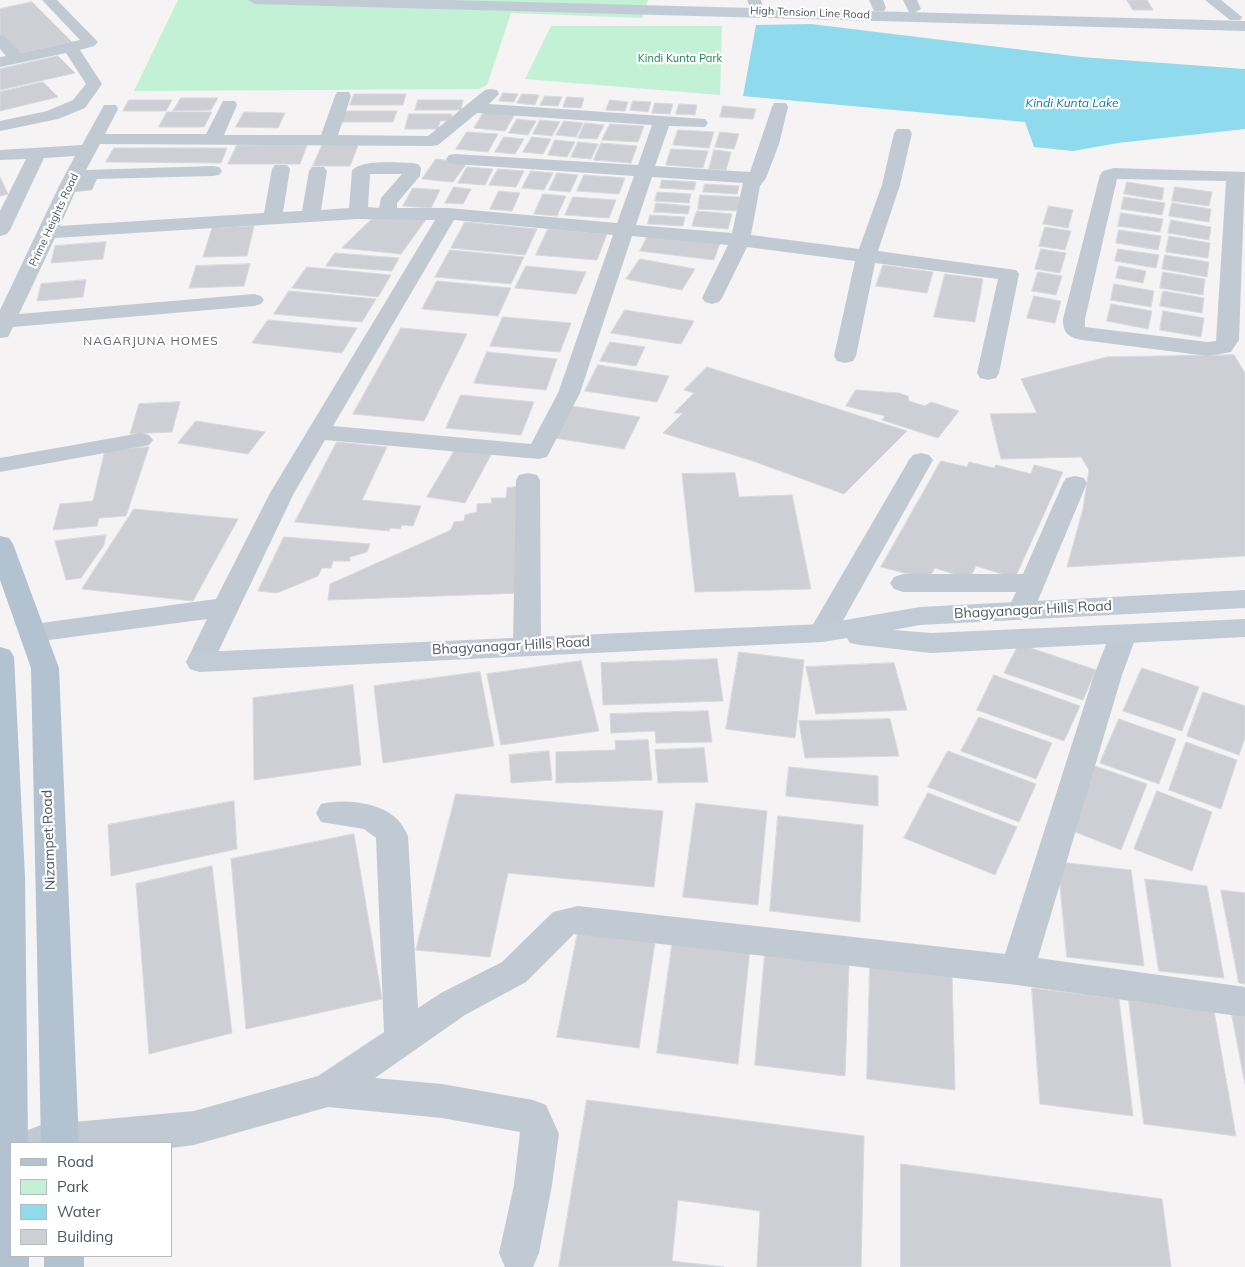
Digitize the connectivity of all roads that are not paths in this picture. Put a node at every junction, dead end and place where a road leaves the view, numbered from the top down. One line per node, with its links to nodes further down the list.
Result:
1 (49, 0): 10 (street)
2 (255, 0): 7 (main road, High Tension Line Road)
3 (554, 0): 7 (main road, High Tension Line Road)
4 (1212, 0): 8 (street)
5 (878, 4): 6 (main road, High Tension Line Road); 7 (main road, High Tension Line Road)
6 (912, 4): 8 (main road, High Tension Line Road)
7 (756, 5): 8 (main road, High Tension Line Road)
8 (1242, 20)
9 (0, 40): 11 (street)
10 (70, 47): 11 (street); 21 (street)
11 (17, 58): 12 (street)
12 (0, 62)
13 (491, 94): 17 (street)
14 (343, 96): 26 (street)
15 (229, 105): 25 (street)
16 (780, 107): 36 (street)
17 (473, 108): 19 (street); 26 (street)
18 (110, 109): 27 (street, Prime Heights Road)
19 (662, 120): 20 (street); 32 (street)
20 (699, 123)
21 (0, 126)
22 (26, 131): 24 (street)
23 (903, 133): 47 (street)
24 (0, 136)
25 (213, 139): 26 (street); 27 (street)
26 (328, 140)
27 (90, 144): 28 (street); 37 (street, Prime Heights Road)
28 (38, 152): 29 (street); 44 (street)
29 (0, 154)
30 (455, 159): 32 (street)
31 (280, 169): 42 (street)
32 (644, 170): 36 (street); 43 (street)
33 (213, 171): 37 (street)
34 (318, 171): 41 (street)
35 (1240, 176): 35 (street)
36 (757, 178): 46 (street)
37 (68, 186): 45 (street, Prime Heights Road)
38 (358, 213): 39 (street); 39 (street); 41 (street)
39 (388, 213): 40 (street)
40 (448, 214): 43 (street); 53 (street)
41 (311, 216): 42 (street)
42 (272, 219): 45 (street)
43 (626, 229): 46 (street); 53 (street)
44 (0, 230)
45 (48, 233): 50 (street, Prime Heights Road)
46 (740, 240): 47 (street); 48 (street)
47 (866, 257): 51 (street); 52 (street)
48 (712, 298)
49 (254, 300): 50 (street)
50 (3, 327)
51 (845, 356)
52 (988, 373)
53 (317, 432): 63 (street)
54 (141, 440): 56 (street)
55 (921, 460): 67 (street)
56 (0, 465)
57 (528, 480): 69 (street)
58 (1075, 484): 60 (street)
59 (0, 544): 66 (main road, Nizampet Road)
60 (1033, 583): 61 (street); 64 (street)
61 (903, 584)
62 (1245, 599): 64 (main road, Bhagyanagar Hills Road)
63 (226, 606): 66 (street); 71 (street)
64 (1021, 611): 67 (main road, Bhagyanagar Hills Road)
65 (1245, 628): 68 (main road, Bhagyanagar Hills Road)
66 (34, 632): 77 (main road, Nizampet Road)
67 (822, 633): 68 (main road, Bhagyanagar Hills Road); 69 (main road, Bhagyanagar Hills Road)
68 (1123, 634): 73 (street)
69 (527, 645): 71 (main road, Bhagyanagar Hills Road)
70 (0, 657): 78 (main road, Nizampet Road)
71 (200, 662)
72 (332, 813): 75 (street)
73 (1017, 970): 74 (street); 75 (street)
74 (1245, 1002)
75 (402, 1039): 76 (street)
76 (328, 1090): 79 (street); 80 (street)
77 (36, 1142)
78 (36, 1142)
79 (64, 1142)
80 (519, 1253)

